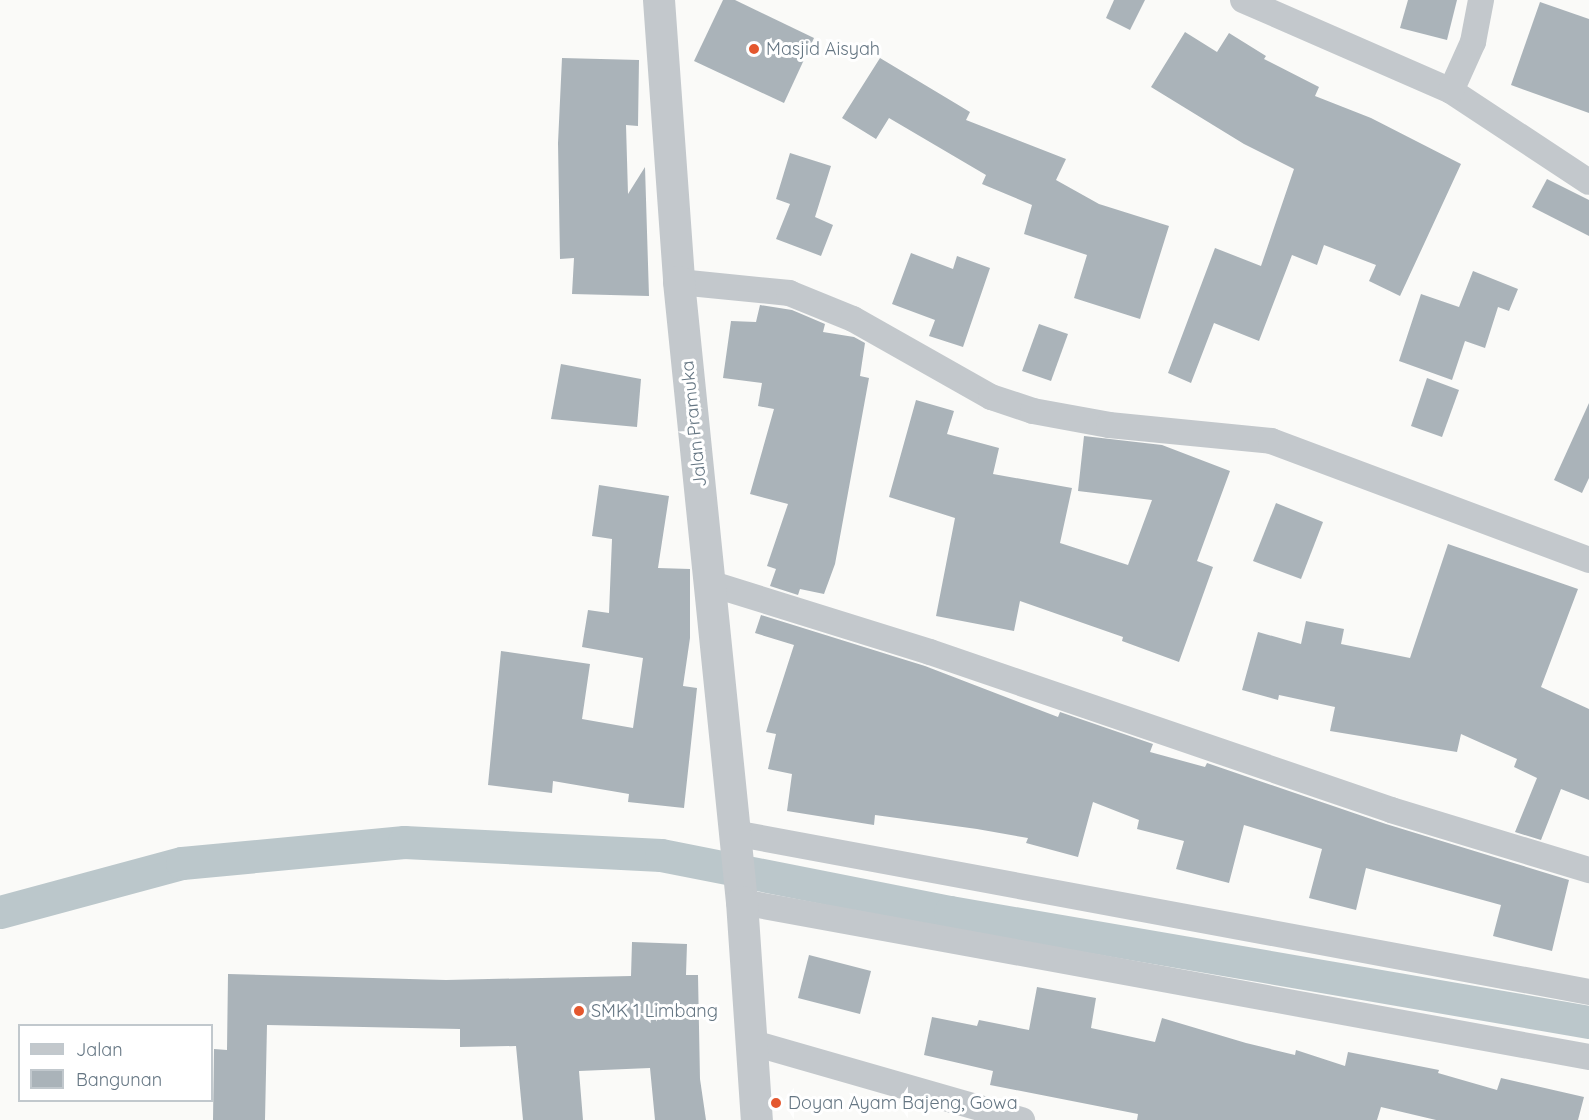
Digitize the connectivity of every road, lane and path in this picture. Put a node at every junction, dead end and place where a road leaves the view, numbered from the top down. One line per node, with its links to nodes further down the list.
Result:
1 (659, 0): 6 (street, Jalan Pramuka)
2 (1243, 0): 4 (street)
3 (1481, 0): 4 (street)
4 (1451, 91): 5 (street)
5 (1589, 182)
6 (679, 282): 7 (street); 8 (street, Jalan Pramuka)
7 (1589, 560)
8 (712, 584): 9 (street, Jalan Pramuka); 10 (street)
9 (735, 840): 11 (street, Jalan Pramuka); 12 (street)
10 (1589, 870)
11 (741, 895): 13 (street, Jalan Pramuka); 14 (street)
12 (1589, 992)
13 (753, 1043): 15 (street, Jalan Pramuka); 16 (street)
14 (1589, 1057)
15 (757, 1120)
16 (1022, 1120)

